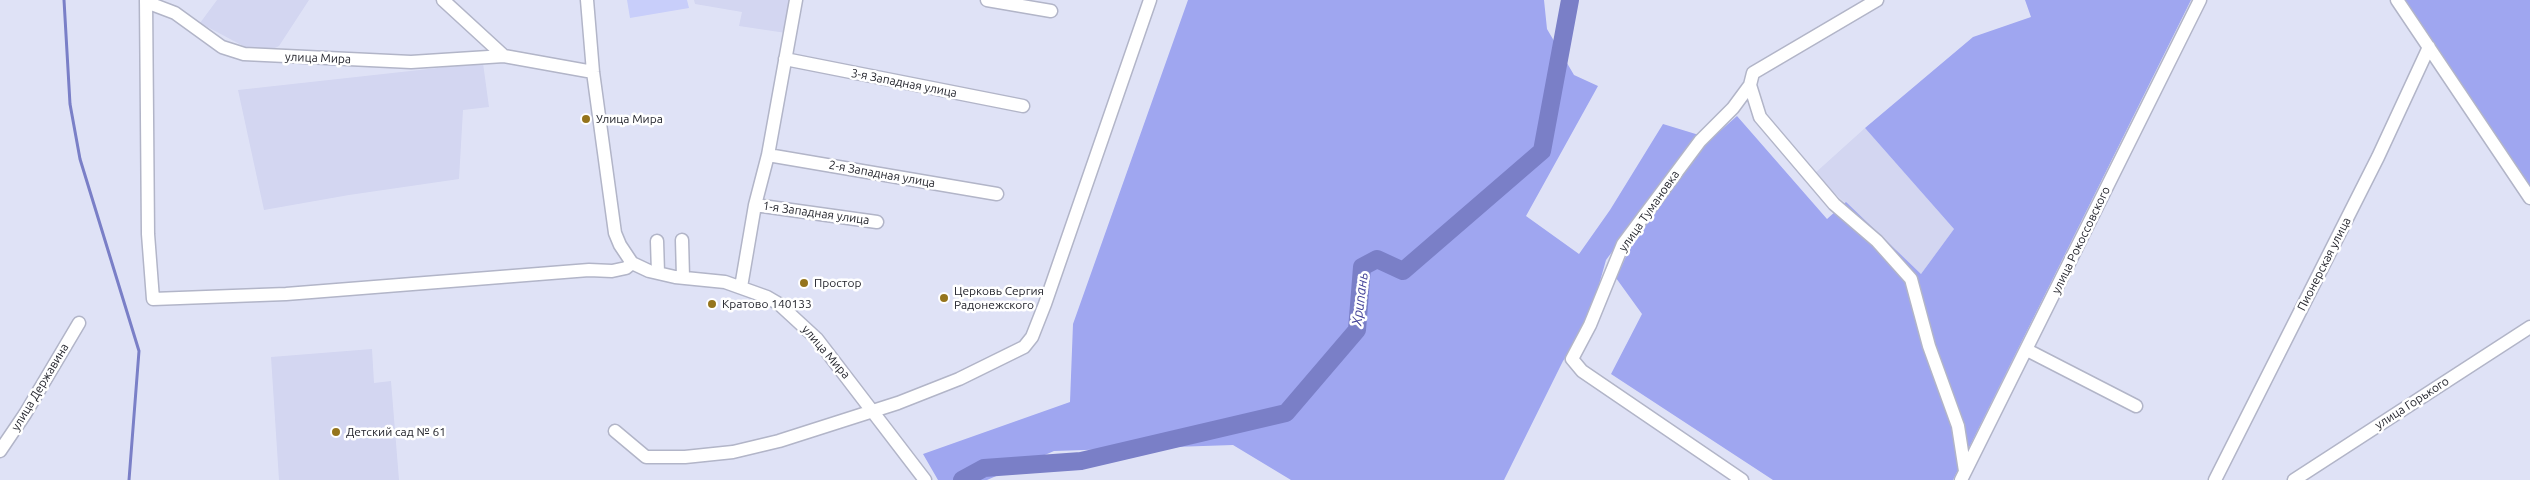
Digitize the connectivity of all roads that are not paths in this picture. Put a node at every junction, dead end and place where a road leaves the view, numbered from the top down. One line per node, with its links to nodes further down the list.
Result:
1 (443, 0): 12 (street)
2 (587, 0): 14 (street)
3 (796, 0): 13 (street)
4 (987, 0): 10 (street)
5 (1150, 0): 32 (street)
6 (1877, 0): 15 (street, улица Тумановка)
7 (2200, 0): 30 (street, улица Рокоссовского)
8 (2397, 0): 11 (street)
9 (146, 1): 12 (street, улица Мира); 24 (street)
10 (1051, 11)
11 (2429, 47): 19 (street); 38 (street, Пионерская улица)
12 (504, 56): 14 (street, улица Мира)
13 (785, 60): 16 (street, 3-я Западная улица); 17 (street)
14 (593, 72): 24 (street)
15 (1750, 85): 35 (street); 37 (street, улица Тумановка)
16 (1023, 106)
17 (768, 155): 18 (street, 2-я Западная улица); 20 (street)
18 (997, 194)
19 (2530, 198)
20 (755, 205): 21 (street, 1-я Западная улица); 27 (street)
21 (877, 222)
22 (657, 240): 25 (street)
23 (682, 240): 26 (street)
24 (632, 263): 25 (street, улица Мира)
25 (658, 273): 26 (street, улица Мира)
26 (683, 277): 27 (street, улица Мира)
27 (741, 287): 32 (street, улица Мира)
28 (79, 323): 34 (street, улица Державина)
29 (2530, 327): 39 (street, улица Горького)
30 (2027, 350): 31 (street); 35 (street, улица Рокоссовского)
31 (2136, 406)
32 (873, 410): 33 (street); 36 (street, улица Мира)
33 (615, 431)
34 (0, 452)
35 (1963, 476)
36 (925, 480)
37 (1742, 480)
38 (2215, 480)
39 (2294, 480)

